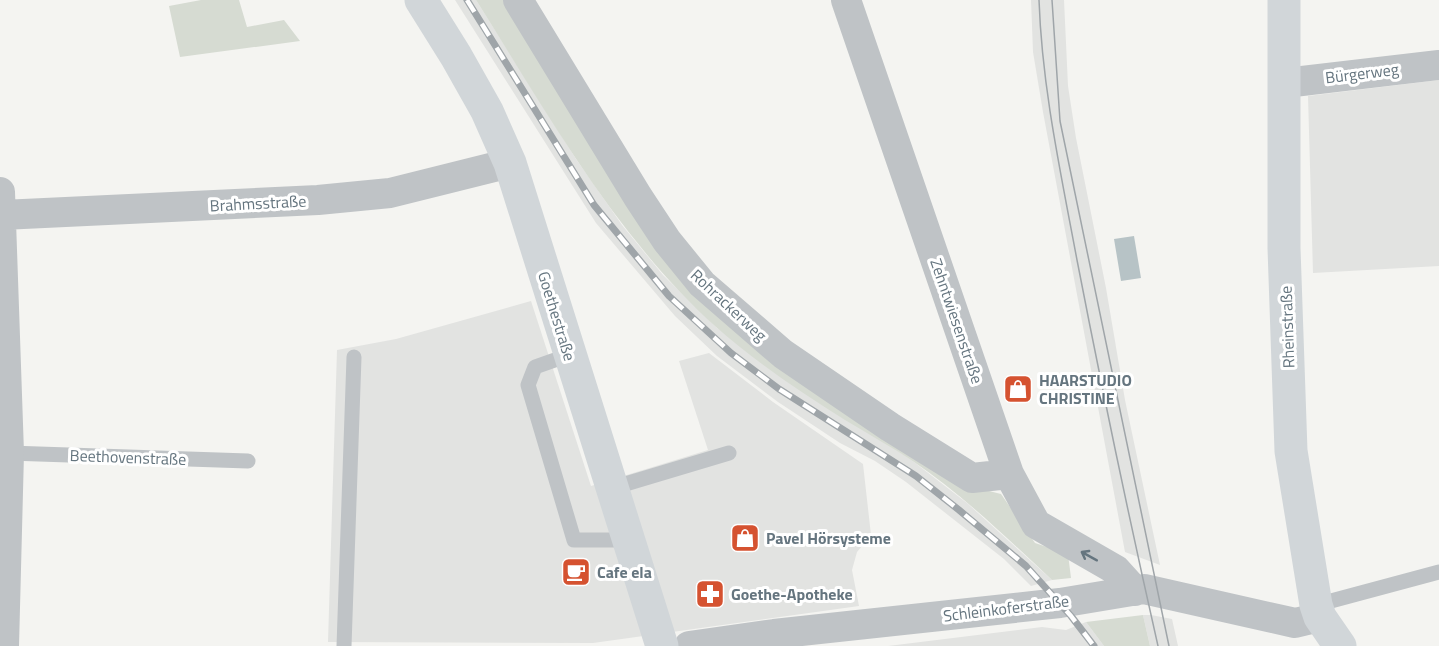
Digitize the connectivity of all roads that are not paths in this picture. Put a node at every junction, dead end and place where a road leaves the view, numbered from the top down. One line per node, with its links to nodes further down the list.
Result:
1 (421, 0): 7 (street, Goethestraße)
2 (518, 0): 14 (street, Rohrackerweg)
3 (846, 0): 14 (street, Zehntwiesenstraße)
4 (1284, 0): 6 (street, Rheinstraße)
5 (1439, 65): 6 (street, Bürgerweg)
6 (1285, 83): 20 (street, Rheinstraße)
7 (510, 163): 8 (street, Brahmsstraße); 9 (street, Goethestraße)
8 (1, 204): 11 (street)
9 (569, 355): 15 (street, Goethestraße); 17 (lane)
10 (354, 357): 23 (lane)
11 (9, 453): 13 (lane, Beethovenstraße); 16 (street)
12 (729, 453): 15 (lane)
13 (248, 461)
14 (1009, 474): 19 (street, Zehntwiesenstraße, one-way to 14)
15 (612, 488): 17 (street, Goethestraße)
16 (4, 520): 22 (street)
17 (628, 540): 24 (street, Goethestraße)
18 (1439, 572): 20 (lane)
19 (1135, 591): 20 (street, Schleinkoferstraße); 21 (street, Schleinkoferstraße)
20 (1318, 611): 26 (street, Rheinstraße)
21 (776, 640): 25 (street, Schleinkoferstraße)
22 (4, 646)
23 (344, 646)
24 (662, 646)
25 (689, 646)
26 (1340, 646)

